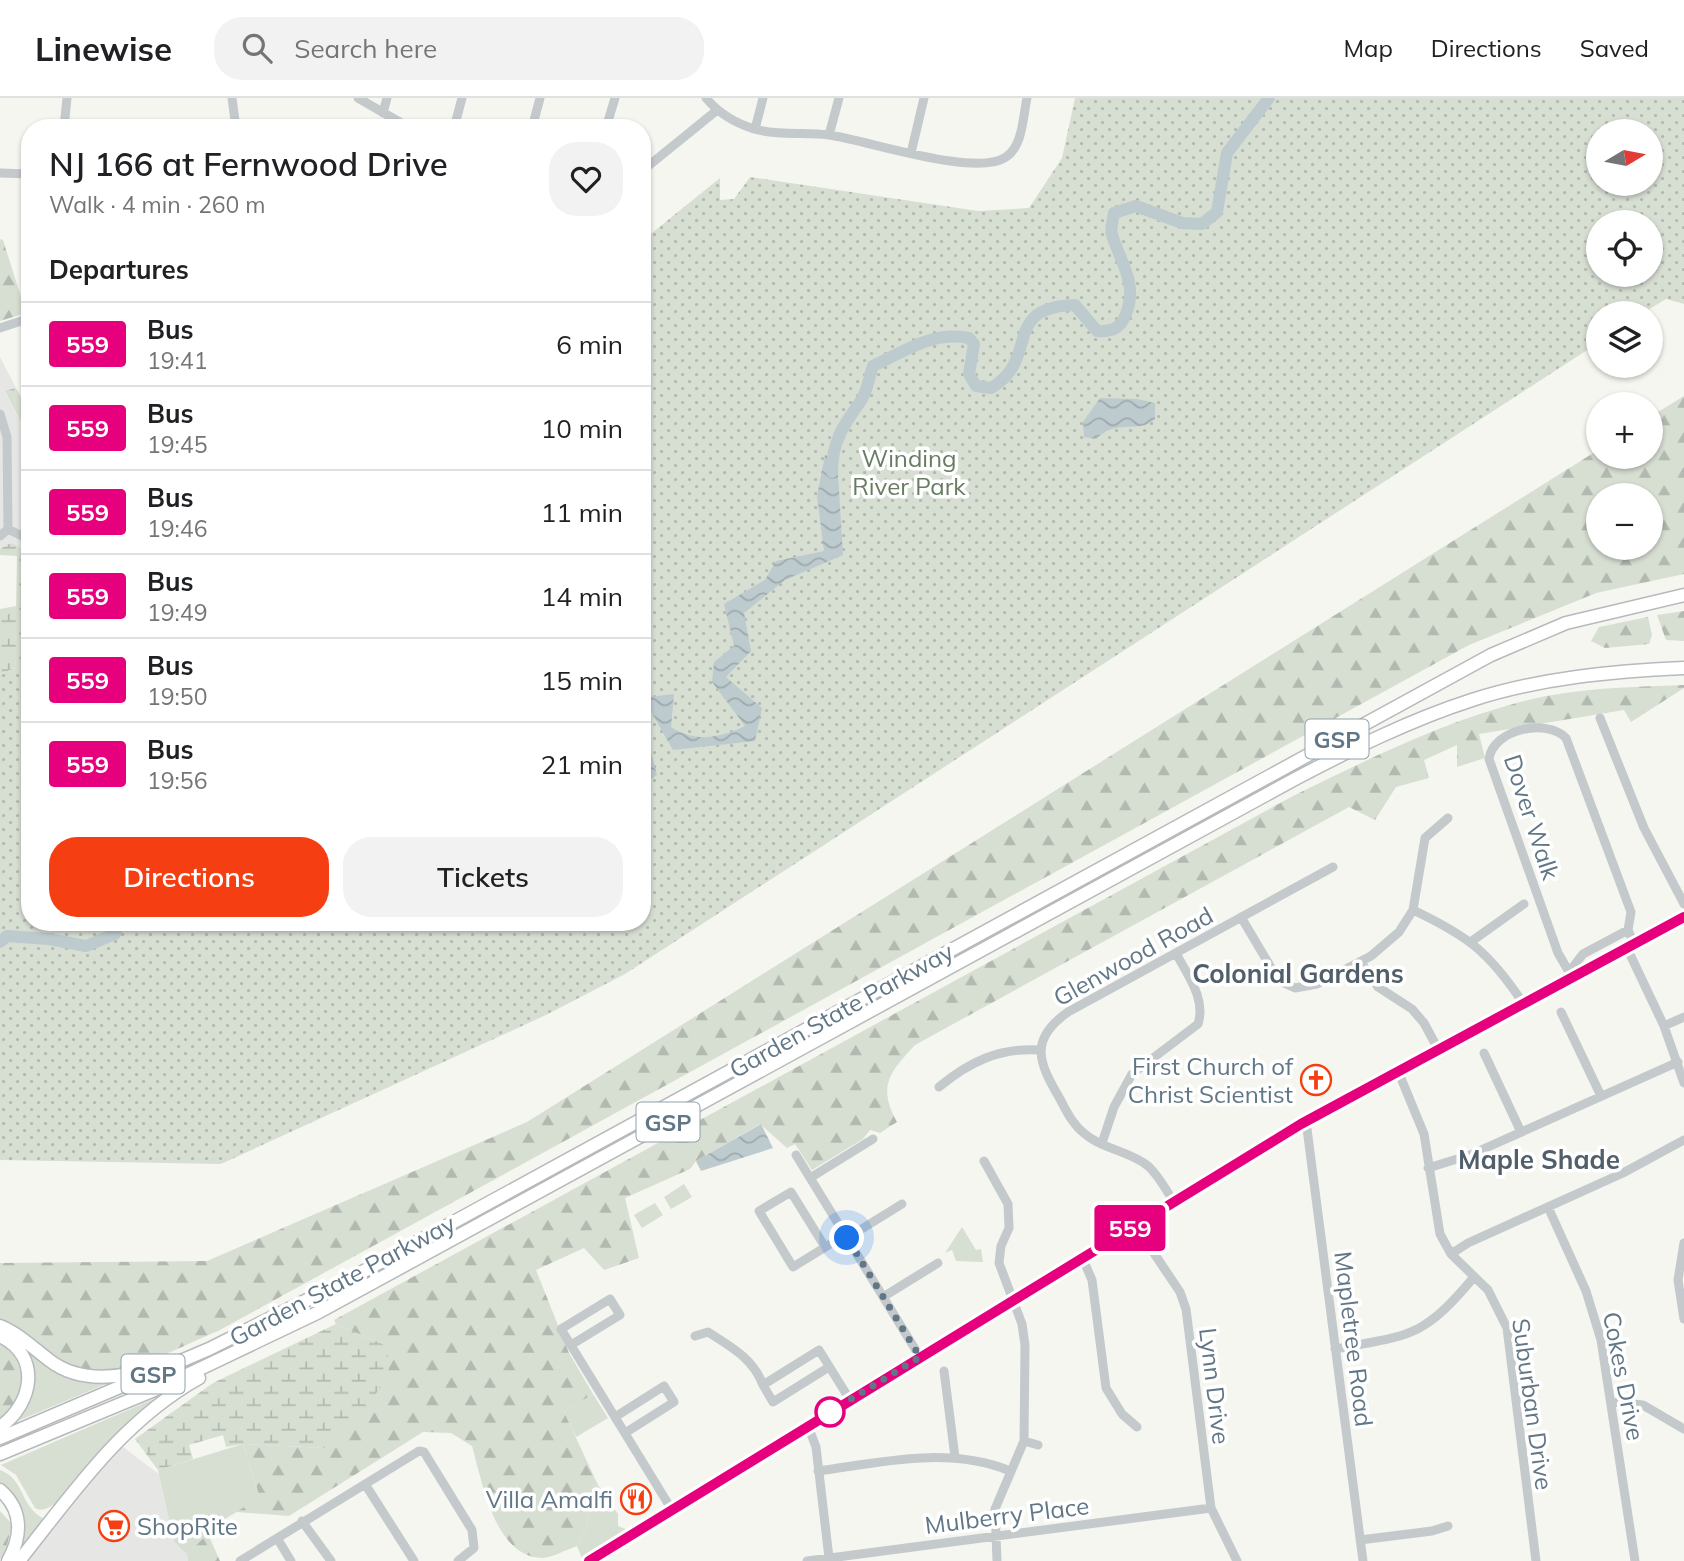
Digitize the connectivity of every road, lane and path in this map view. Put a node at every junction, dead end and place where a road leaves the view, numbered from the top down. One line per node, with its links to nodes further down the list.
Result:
1 (66, 98): 15 (street)
2 (232, 98): 16 (street)
3 (358, 98): 14 (street)
4 (387, 98): 14 (street)
5 (462, 98): 18 (street)
6 (540, 98): 19 (street)
7 (615, 98): 20 (street)
8 (706, 98): 13 (street)
9 (763, 98): 21 (street)
10 (839, 98): 22 (street)
11 (924, 98): 23 (street)
12 (1027, 98): 23 (street)
13 (716, 111): 21 (street); 24 (street)
14 (383, 113): 17 (street)
15 (65, 119)
16 (235, 119)
17 (394, 119)
18 (456, 119)
19 (534, 119)
20 (609, 119)
21 (755, 129): 22 (street)
22 (829, 135): 23 (street)
23 (911, 153)
24 (651, 164)
25 (0, 173): 26 (street)
26 (21, 174)
27 (21, 321): 28 (street)
28 (0, 328)
29 (0, 414): 30 (street)
30 (3, 457): 31 (street)
31 (8, 529): 32 (street); 33 (street)
32 (0, 536)
33 (21, 536)
34 (1684, 595): 85 (highway, Garden State Parkway / GSP)
35 (1684, 668): 81 (highway, Garden State Parkway / GSP)
36 (1600, 718): 40 (street)
37 (1448, 818): 41 (street)
38 (1333, 867): 43 (street, Glenwood Road)
39 (1524, 904): 45 (street)
40 (1684, 904)
41 (1413, 910): 45 (street); 48 (street)
42 (1684, 917): 46 (main road)
43 (1241, 918): 47 (street, Glenwood Road); 48 (street)
44 (1628, 930): 46 (street, Dover Walk); 49 (street); 49 (street, Dover Walk)
45 (1472, 941): 50 (street)
46 (1631, 946): 49 (main road); 53 (street, Dover Walk)
47 (1177, 955): 55 (street, Glenwood Road); 66 (street)
48 (1361, 962): 54 (street)
49 (1570, 975): 50 (main road)
50 (1523, 1003): 54 (main road)
51 (1561, 1012): 61 (street)
52 (1684, 1017): 53 (street)
53 (1664, 1026): 57 (street, Dover Walk)
54 (1438, 1049): 58 (main road)
55 (1040, 1050): 60 (street); 66 (street)
56 (1484, 1053): 63 (street)
57 (1678, 1062): 59 (street, Dover Walk); 61 (street)
58 (1398, 1071): 62 (main road); 69 (street, Suburban Drive)
59 (1684, 1083)
60 (939, 1087)
61 (1601, 1096): 63 (street)
62 (1306, 1121): 71 (main road); 91 (street, Mapletree Road)
63 (1521, 1132): 69 (street)
64 (873, 1139): 70 (street)
65 (1684, 1140): 73 (street)
66 (1102, 1143): 71 (street)
67 (796, 1155): 70 (street)
68 (984, 1161): 84 (street)
69 (1428, 1168): 78 (street, Suburban Drive)
70 (810, 1178): 75 (street)
71 (1173, 1201): 74 (main road)
72 (902, 1204): 75 (street)
73 (1548, 1207): 78 (street); 97 (street, Cokes Drive)
74 (1135, 1224): 79 (main road); 113 (street, Lynn Drive)
75 (846, 1236): 77 (street); 83 (street)
76 (1684, 1243): 86 (street)
77 (825, 1247): 77 (street)
78 (1451, 1254): 82 (street, Suburban Drive)
79 (1082, 1257): 84 (main road); 101 (street)
80 (938, 1263): 83 (street)
81 (401, 1269): 107 (highway, Garden State Parkway / GSP); 123 (highway)
82 (1474, 1277): 91 (street); 133 (street, Suburban Drive)
83 (883, 1297): 92 (street)
84 (1013, 1300): 92 (main road); 105 (street)
85 (302, 1303): 87 (highway); 104 (highway, Garden State Parkway / GSP)
86 (1684, 1319)
87 (0, 1326)
88 (0, 1336): 100 (highway)
89 (695, 1336): 95 (street)
90 (571, 1345): 90 (street); 98 (street)
91 (1335, 1349): 119 (street, Mapletree Road)
92 (920, 1357): 96 (main road)
93 (829, 1367): 95 (street); 95 (street); 96 (street)
94 (944, 1371): 108 (street)
95 (763, 1385)
96 (850, 1400): 99 (main road)
97 (1611, 1402): 102 (street); 134 (street, Cokes Drive)
98 (615, 1417): 103 (street); 103 (street)
99 (808, 1426): 109 (street); 114 (main road)
100 (0, 1427)
101 (1137, 1427)
102 (1684, 1429)
103 (625, 1433): 114 (street)
104 (0, 1438)
105 (1024, 1441): 106 (street); 110 (street)
106 (1038, 1445)
107 (0, 1454)
108 (955, 1457): 109 (street); 110 (street)
109 (818, 1471): 120 (street)
110 (1010, 1471): 117 (street)
111 (365, 1484): 115 (street); 126 (street); 127 (street)
112 (0, 1490): 122 (highway)
113 (1212, 1508): 117 (street, Mulberry Place); 131 (street, Lynn Drive)
114 (672, 1510): 128 (main road)
115 (302, 1521): 118 (street); 125 (street)
116 (1448, 1526): 119 (street)
117 (993, 1537): 120 (street, Mulberry Place); 130 (street)
118 (277, 1538): 121 (street); 124 (street)
119 (1360, 1540): 132 (street, Mapletree Road)
120 (829, 1558): 129 (street, Mulberry Place)
121 (246, 1559)
122 (8, 1561)
123 (19, 1561)
124 (291, 1561)
125 (331, 1561)
126 (414, 1561)
127 (458, 1561)
128 (589, 1561)
129 (807, 1561)
130 (997, 1561)
131 (1237, 1561)
132 (1363, 1561)
133 (1536, 1561)
134 (1635, 1561)

